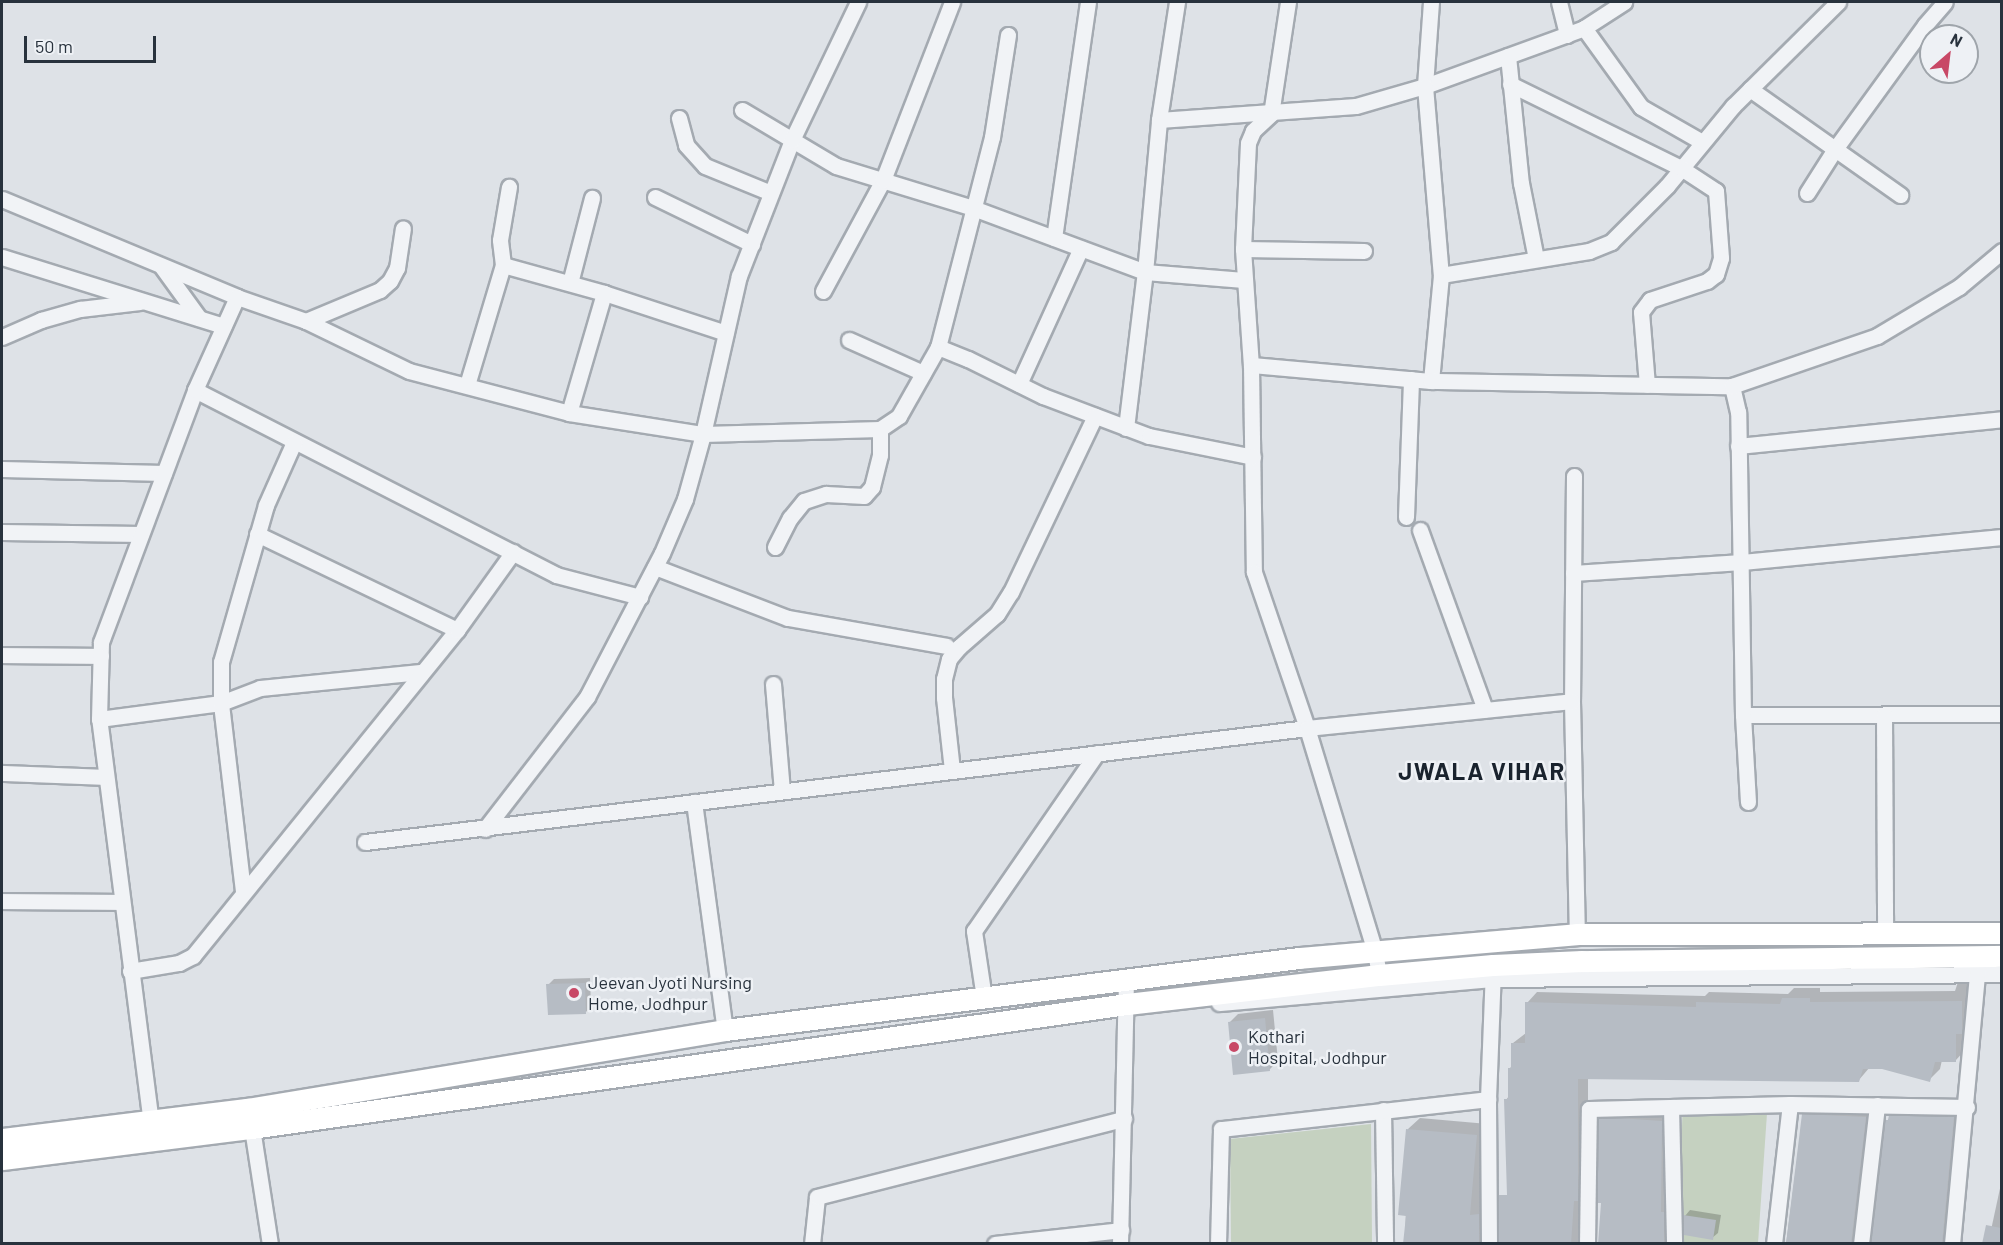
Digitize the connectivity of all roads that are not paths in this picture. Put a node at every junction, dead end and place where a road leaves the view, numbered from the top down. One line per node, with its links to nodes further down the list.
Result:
1 (858, 2): 22 (street)
2 (952, 2): 26 (street)
3 (1088, 2): 36 (street)
4 (1177, 2): 21 (street)
5 (1288, 2): 19 (street)
6 (1431, 2): 16 (street)
7 (1558, 2): 12 (street)
8 (1624, 2): 11 (street)
9 (1838, 2): 17 (street)
10 (1945, 2): 24 (street)
11 (1584, 28): 12 (street); 23 (street)
12 (1567, 34): 14 (street)
13 (1008, 35): 34 (street)
14 (1508, 56): 15 (street); 16 (street)
15 (1510, 84): 25 (street); 43 (street)
16 (1425, 86): 19 (street); 47 (street)
17 (1750, 89): 23 (street); 24 (street)
18 (742, 110): 22 (street)
19 (1271, 114): 21 (street); 39 (street)
20 (679, 118): 28 (street)
21 (1159, 120): 46 (street)
22 (792, 140): 26 (street); 28 (street)
23 (1702, 142): 25 (street)
24 (1835, 149): 29 (street); 30 (street)
25 (1681, 168): 43 (street); 67 (street)
26 (883, 180): 34 (street); 50 (street)
27 (509, 187): 44 (street)
28 (771, 193): 37 (street)
29 (1807, 193)
30 (1900, 195)
31 (655, 197): 37 (street)
32 (592, 198): 49 (street)
33 (2, 199): 45 (street)
34 (974, 208): 36 (street); 60 (street)
35 (404, 228): 55 (street)
36 (1054, 238): 38 (street)
37 (752, 244): 57 (street)
38 (1081, 248): 46 (street); 65 (street)
39 (1243, 249): 40 (street); 48 (street)
40 (1364, 251)
41 (2001, 251): 69 (street)
42 (2, 257): 53 (street)
43 (1536, 259): 47 (street)
44 (503, 266): 49 (street); 66 (street)
45 (162, 267): 52 (street); 54 (street)
46 (1145, 272): 48 (street); 73 (street)
47 (1441, 275): 64 (street)
48 (1244, 280): 61 (street)
49 (570, 283): 51 (street)
50 (823, 291)
51 (604, 293): 57 (street); 70 (street)
52 (237, 297): 55 (street); 56 (street)
53 (149, 302): 54 (street); 58 (street)
54 (199, 318): 56 (street)
55 (306, 321): 66 (street)
56 (224, 326): 68 (street)
57 (726, 333): 75 (street)
58 (2, 336)
59 (849, 340): 62 (street)
60 (938, 347): 62 (street); 65 (street)
61 (1251, 365): 63 (street); 78 (street)
62 (923, 373): 74 (street)
63 (1411, 379): 64 (street); 82 (street)
64 (1431, 381): 67 (street)
65 (1019, 384): 71 (street)
66 (467, 385): 70 (street)
67 (1647, 385): 69 (street)
68 (195, 390): 76 (street); 80 (street)
69 (1736, 399): 77 (street)
70 (569, 413): 75 (street)
71 (1095, 416): 73 (street); 95 (street)
72 (2001, 420): 77 (street)
73 (1126, 428): 78 (street)
74 (880, 429): 75 (street); 88 (street)
75 (703, 434): 91 (street)
76 (294, 442): 86 (street); 89 (street)
77 (1738, 446): 90 (street)
78 (1253, 457): 107 (street)
79 (2, 469): 80 (street)
80 (164, 473): 85 (street)
81 (1574, 476): 92 (street)
82 (1406, 518)
83 (1420, 530): 102 (street)
84 (2, 532): 85 (street)
85 (141, 534): 97 (street)
86 (257, 534): 94 (street); 101 (street)
87 (2001, 537): 90 (street)
88 (775, 548)
89 (513, 552): 93 (street); 94 (street)
90 (1742, 562): 92 (street); 104 (street)
91 (655, 566): 93 (street); 95 (street)
92 (1573, 573): 100 (street)
93 (640, 597): 115 (street)
94 (457, 630): 98 (street)
95 (948, 653): 109 (street)
96 (2, 655): 97 (street)
97 (100, 656): 106 (street)
98 (420, 672): 101 (street); 117 (street)
99 (773, 684): 112 (street)
100 (1572, 701): 102 (street); 121 (street)
101 (221, 703): 106 (street); 117 (street)
102 (1485, 710): 107 (street)
103 (2001, 714): 105 (street)
104 (1743, 715): 105 (street); 114 (street)
105 (1884, 715): 120 (street)
106 (99, 719): 111 (street)
107 (1307, 728): 108 (street); 123 (street)
108 (1097, 753): 109 (street); 131 (street)
109 (952, 771): 112 (street)
110 (2, 773): 111 (street)
111 (106, 777): 119 (street)
112 (782, 791): 113 (street)
113 (694, 802): 115 (street); 133 (street)
114 (1748, 802)
115 (485, 829): 116 (street)
116 (365, 842)
117 (243, 891): 126 (street)
118 (2, 901): 119 (street)
119 (121, 902): 126 (street)
120 (1885, 932): 121 (main road); 122 (main road)
121 (1577, 933): 123 (main road)
122 (2001, 933)
123 (1375, 952): 129 (street); 130 (main road)
124 (2001, 956): 125 (main road)
125 (1978, 966): 127 (main road); 128 (street); 138 (street)
126 (130, 971): 142 (street)
127 (1493, 972): 129 (main road); 132 (street); 134 (street)
128 (2001, 974)
129 (1379, 975): 132 (main road)
130 (1126, 980): 131 (main road); 132 (street)
131 (984, 998): 133 (main road)
132 (1127, 1008): 140 (street); 141 (main road)
133 (725, 1030): 142 (main road)
134 (1488, 1099): 139 (street); 151 (street)
135 (1790, 1104): 136 (street); 137 (street); 154 (street)
136 (1877, 1105): 138 (street); 155 (street)
137 (1671, 1107): 152 (street); 153 (street)
138 (1967, 1107): 156 (street)
139 (1383, 1110): 149 (street); 150 (street)
140 (1124, 1119): 145 (street); 147 (street)
141 (252, 1128): 142 (main road); 146 (street)
142 (152, 1130): 143 (main road); 144 (main road)
143 (2, 1139)
144 (2, 1159)
145 (1121, 1237): 148 (street)
146 (270, 1244)
147 (812, 1244)
148 (995, 1244)
149 (1218, 1244)
150 (1385, 1244)
151 (1489, 1244)
152 (1587, 1244)
153 (1674, 1244)
154 (1774, 1244)
155 (1861, 1244)
156 (1952, 1244)

